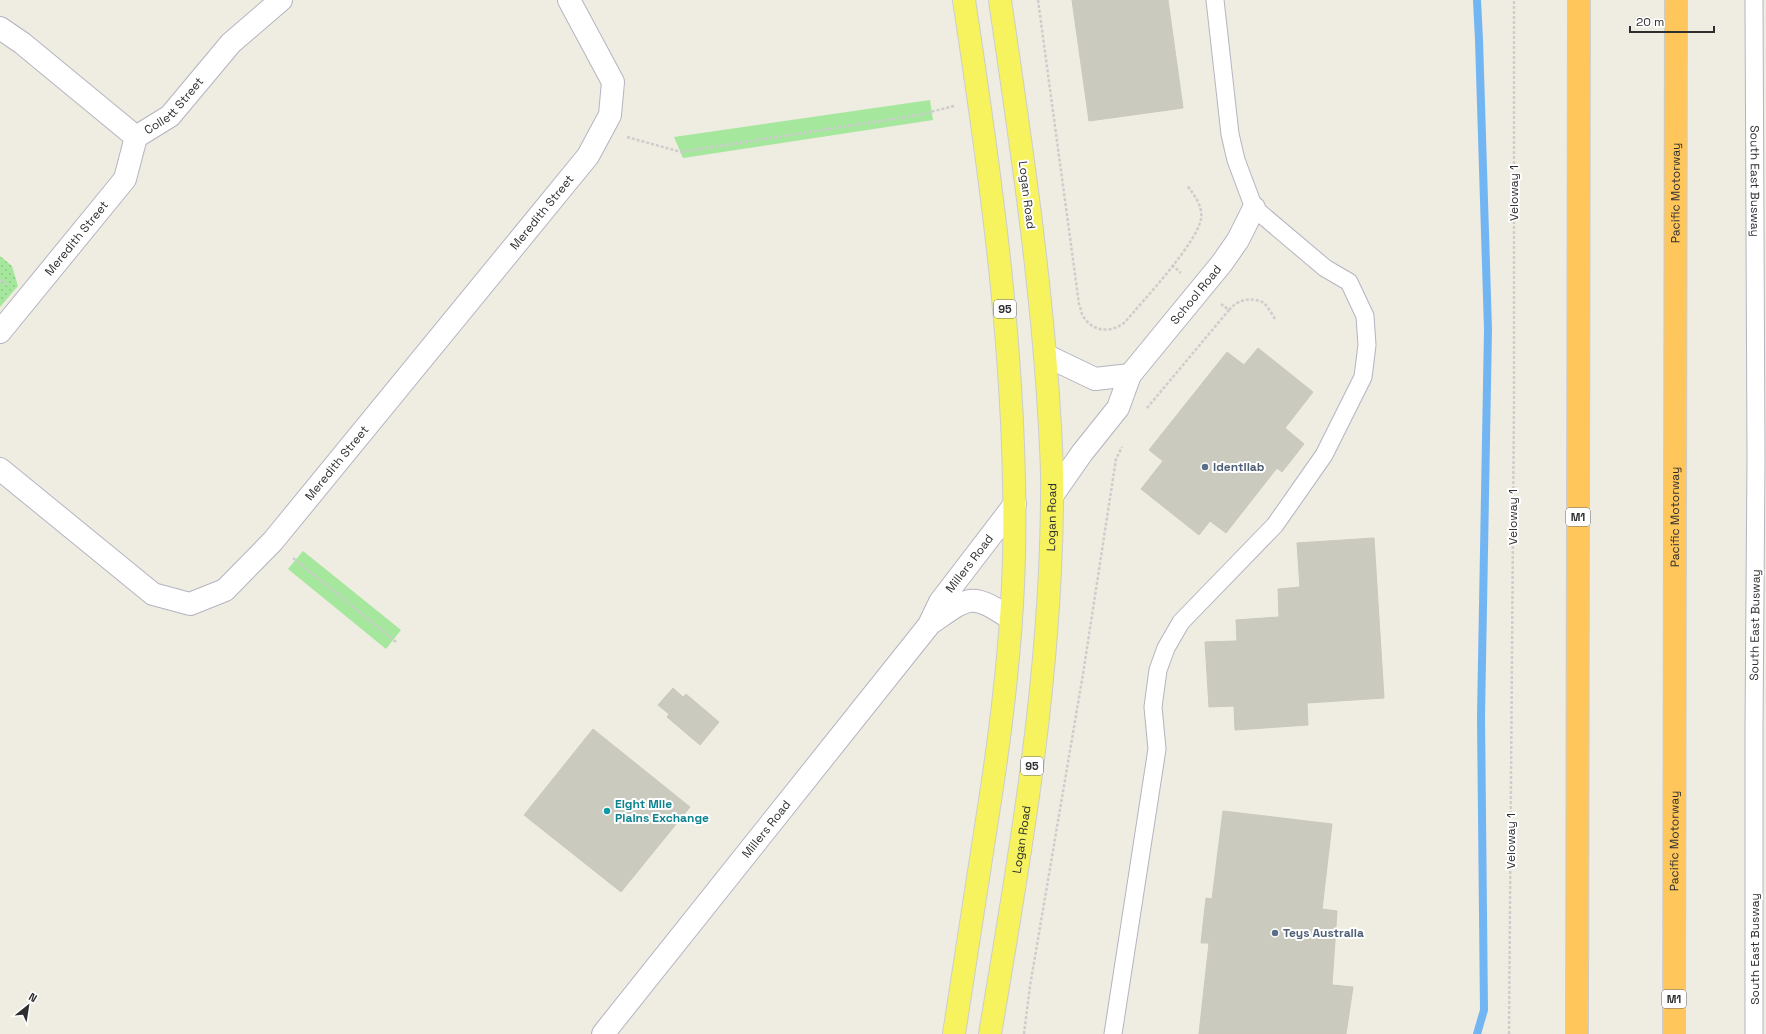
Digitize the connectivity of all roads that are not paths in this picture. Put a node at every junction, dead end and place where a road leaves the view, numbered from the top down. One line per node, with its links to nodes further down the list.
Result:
1 (281, 0): 10 (street, Collett Street)
2 (569, 0): 15 (street, Meredith Street)
3 (964, 0): 17 (main road, 95)
4 (1000, 0): 13 (main road, Logan Road / 95)
5 (1215, 0): 11 (lane)
6 (1579, 0): 24 (highway, M1)
7 (1676, 0): 25 (highway, Pacific Motorway / M1)
8 (1754, 0): 26 (lane, South East Busway)
9 (0, 28): 10 (street, Collett Street)
10 (136, 137): 12 (street, Meredith Street)
11 (1254, 208): 14 (street, School Road); 23 (lane)
12 (0, 332)
13 (1045, 355): 14 (street); 16 (main road, Logan Road / 95)
14 (1130, 376): 16 (street, School Road)
15 (0, 469)
16 (1052, 496): 22 (main road, Logan Road / 95)
17 (1015, 504): 18 (main road, 95); 19 (street, Millers Road)
18 (1011, 619): 19 (street, Millers Road); 21 (main road, 95)
19 (929, 625): 20 (street, Millers Road)
20 (603, 1034)
21 (954, 1034)
22 (990, 1034)
23 (1113, 1034)
24 (1577, 1034)
25 (1674, 1034)
26 (1754, 1034)

